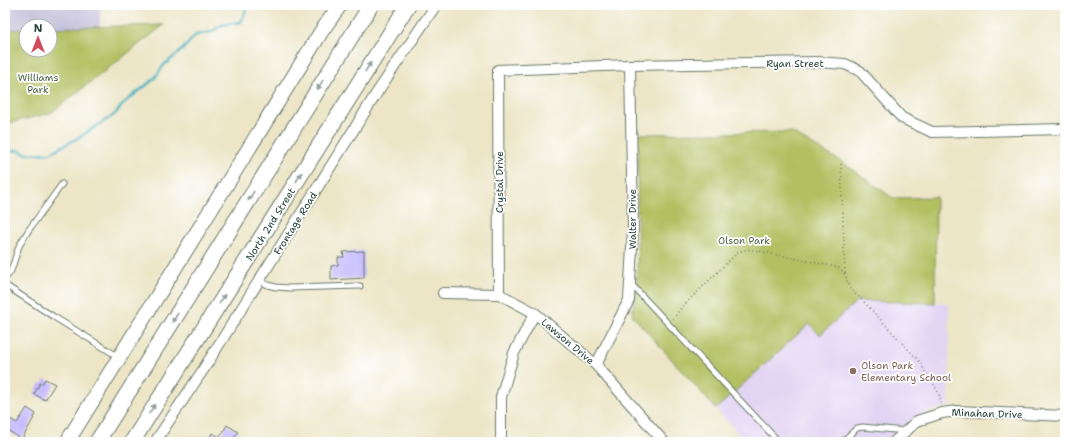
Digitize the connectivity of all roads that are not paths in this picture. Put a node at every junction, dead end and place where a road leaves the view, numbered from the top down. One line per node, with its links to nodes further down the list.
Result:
1 (340, 5): 17 (street)
2 (371, 5): 22 (main road, one-way to 22)
3 (408, 5): 23 (main road, North 2nd Street, one-way to 3)
4 (436, 5): 10 (street, Frontage Road)
5 (630, 66): 6 (street, Ryan Street); 7 (street, Ryan Street); 11 (street, Walter Drive)
6 (498, 70): 15 (street, Crystal Drive)
7 (1065, 129)
8 (62, 184): 9 (lane)
9 (5, 279)
10 (259, 281): 13 (lane); 24 (street, Frontage Road)
11 (630, 283): 18 (street, Walter Drive); 27 (lane)
12 (5, 285): 17 (lane)
13 (360, 286)
14 (443, 293): 15 (street, Lawson Drive)
15 (499, 294): 16 (street, Lawson Drive)
16 (535, 313): 18 (street, Lawson Drive); 25 (street)
17 (120, 357): 21 (street)
18 (596, 365): 26 (street, Lawson Drive)
19 (1065, 416): 20 (street, Minahan Drive)
20 (906, 431): 28 (lane); 29 (street, Minahan Drive)
21 (67, 442)
22 (97, 442)
23 (132, 442)
24 (155, 442)
25 (501, 442)
26 (664, 442)
27 (779, 442)
28 (842, 442)
29 (894, 442)

